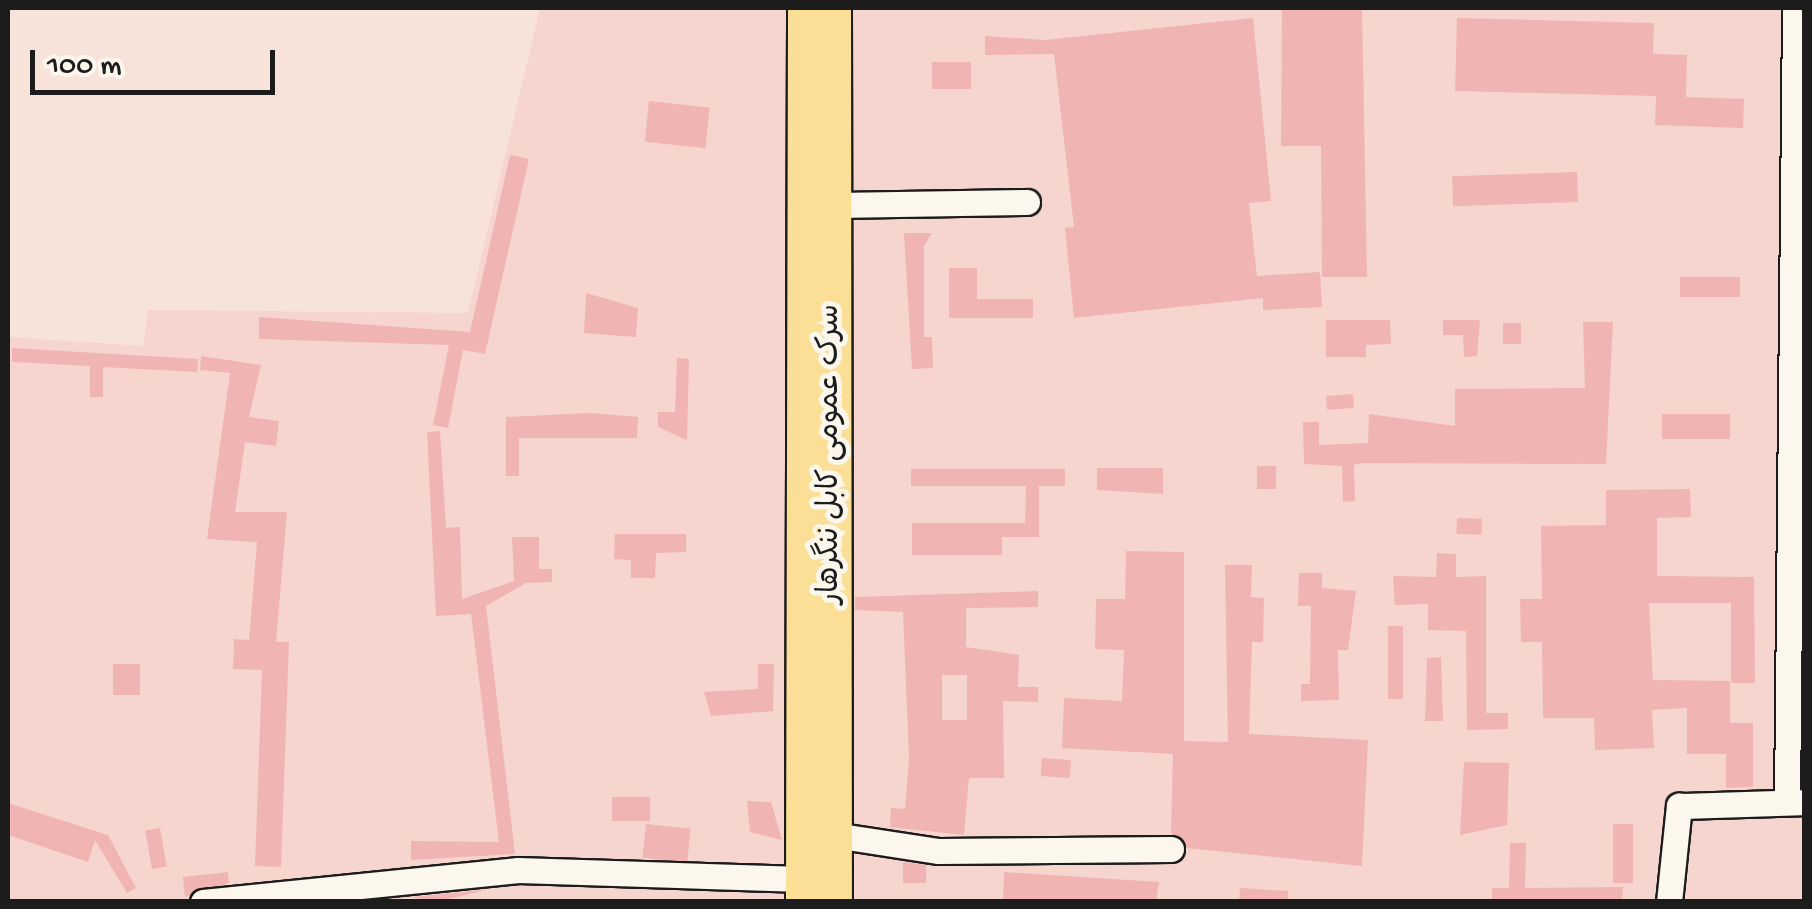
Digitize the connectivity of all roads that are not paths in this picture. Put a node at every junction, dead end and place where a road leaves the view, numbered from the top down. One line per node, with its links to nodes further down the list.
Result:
1 (805, 8): 7 (highway, سرک عمومی کابل ننگرهار)
2 (833, 8): 6 (highway, سرک عمومی کابل ننگرهار)
3 (1795, 8): 4 (street)
4 (1799, 83): 8 (street)
5 (1027, 202): 6 (street)
6 (832, 205): 7 (highway, سرک عمومی کابل ننگرهار)
7 (817, 457): 9 (highway, سرک عمومی کابل ننگرهار); 11 (highway, سرک عمومی کابل ننگرهار)
8 (1796, 801): 14 (street)
9 (834, 835): 10 (street); 13 (highway, سرک عمومی کابل ننگرهار)
10 (1171, 849)
11 (803, 890): 12 (street)
12 (204, 902)
13 (834, 902)
14 (1668, 902)

